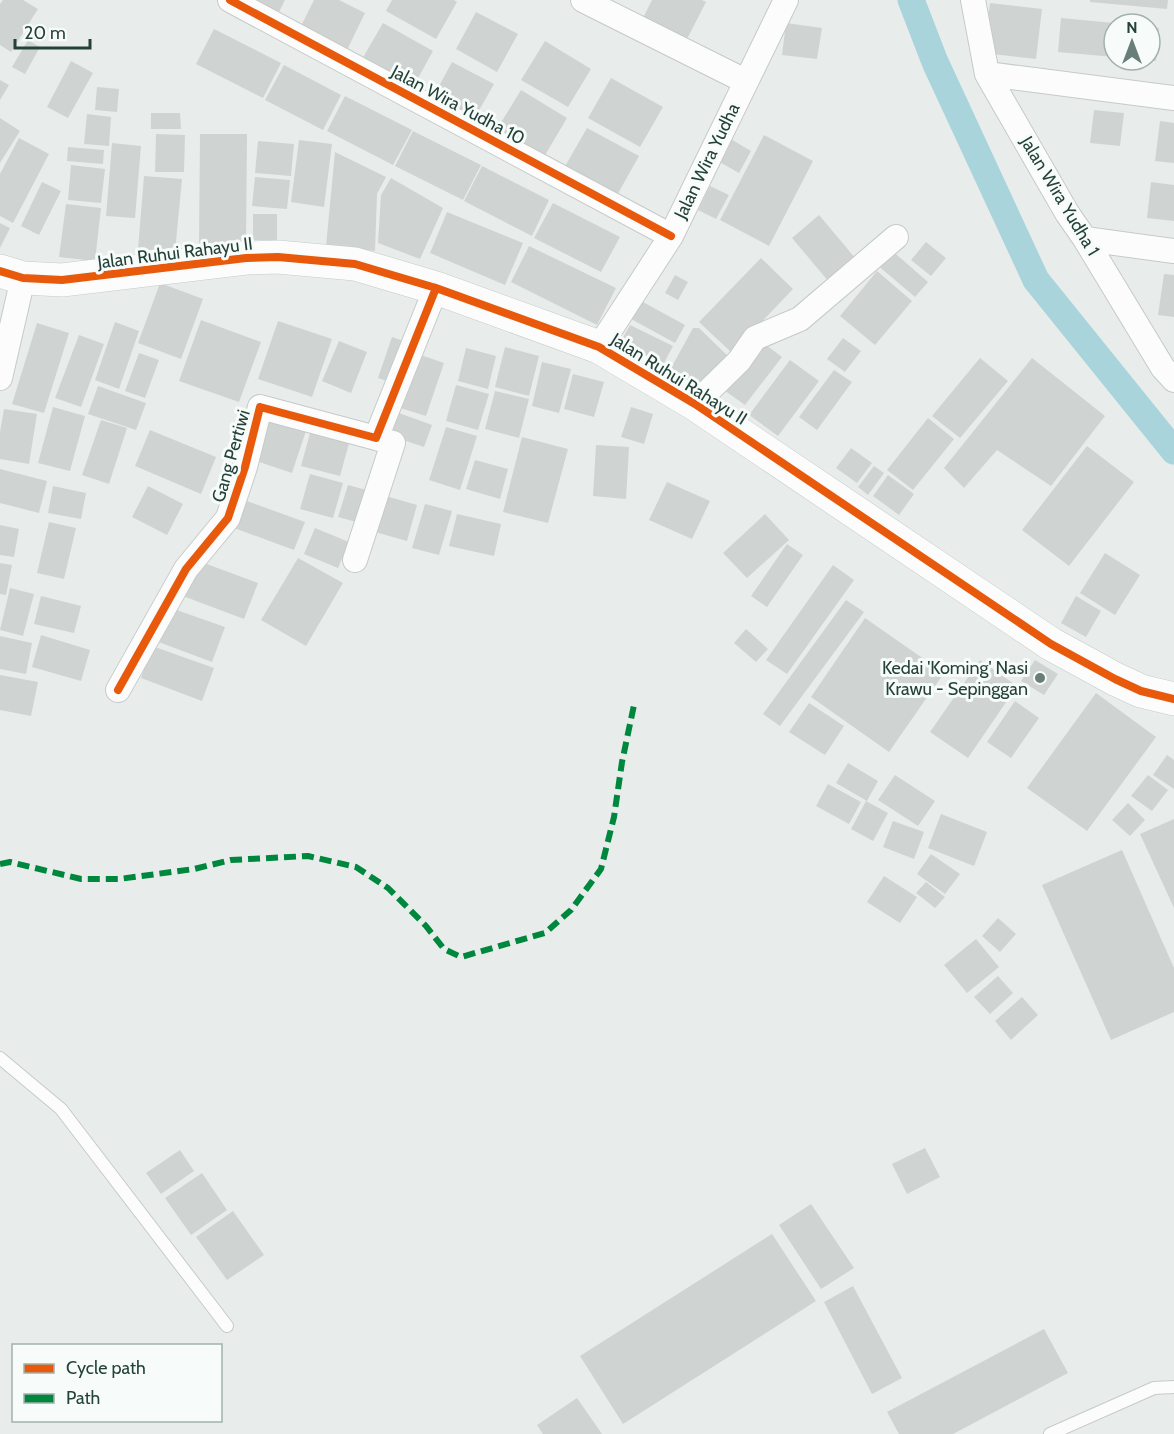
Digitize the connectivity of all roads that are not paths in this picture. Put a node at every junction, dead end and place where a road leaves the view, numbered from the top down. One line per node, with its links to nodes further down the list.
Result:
1 (230, 0): 8 (street, Jalan Wira Yudha 10)
2 (583, 0): 6 (street)
3 (786, 0): 6 (street, Jalan Wira Yudha)
4 (973, 0): 5 (street, Jalan Wira Yudha 1)
5 (987, 74): 7 (street); 10 (street, Jalan Wira Yudha 1)
6 (745, 81): 8 (street, Jalan Wira Yudha)
7 (1174, 98)
8 (671, 236): 14 (street, Jalan Wira Yudha)
9 (896, 237): 17 (street)
10 (1086, 239): 11 (street); 16 (street, Jalan Wira Yudha 1)
11 (1174, 251)
12 (12, 274): 13 (street, Jalan Ruhui Rahayu II); 15 (street)
13 (436, 288): 14 (street, Jalan Ruhui Rahayu II); 18 (street)
14 (599, 347): 17 (street, Jalan Ruhui Rahayu II)
15 (0, 378)
16 (1174, 380)
17 (695, 404): 21 (street, Jalan Ruhui Rahayu II)
18 (376, 438): 19 (street); 20 (street, Gang Pertiwi)
19 (355, 560)
20 (118, 690)
21 (1174, 699)
22 (0, 1058): 23 (lane)
23 (227, 1326)
24 (1174, 1387): 25 (lane)
25 (1050, 1434)

